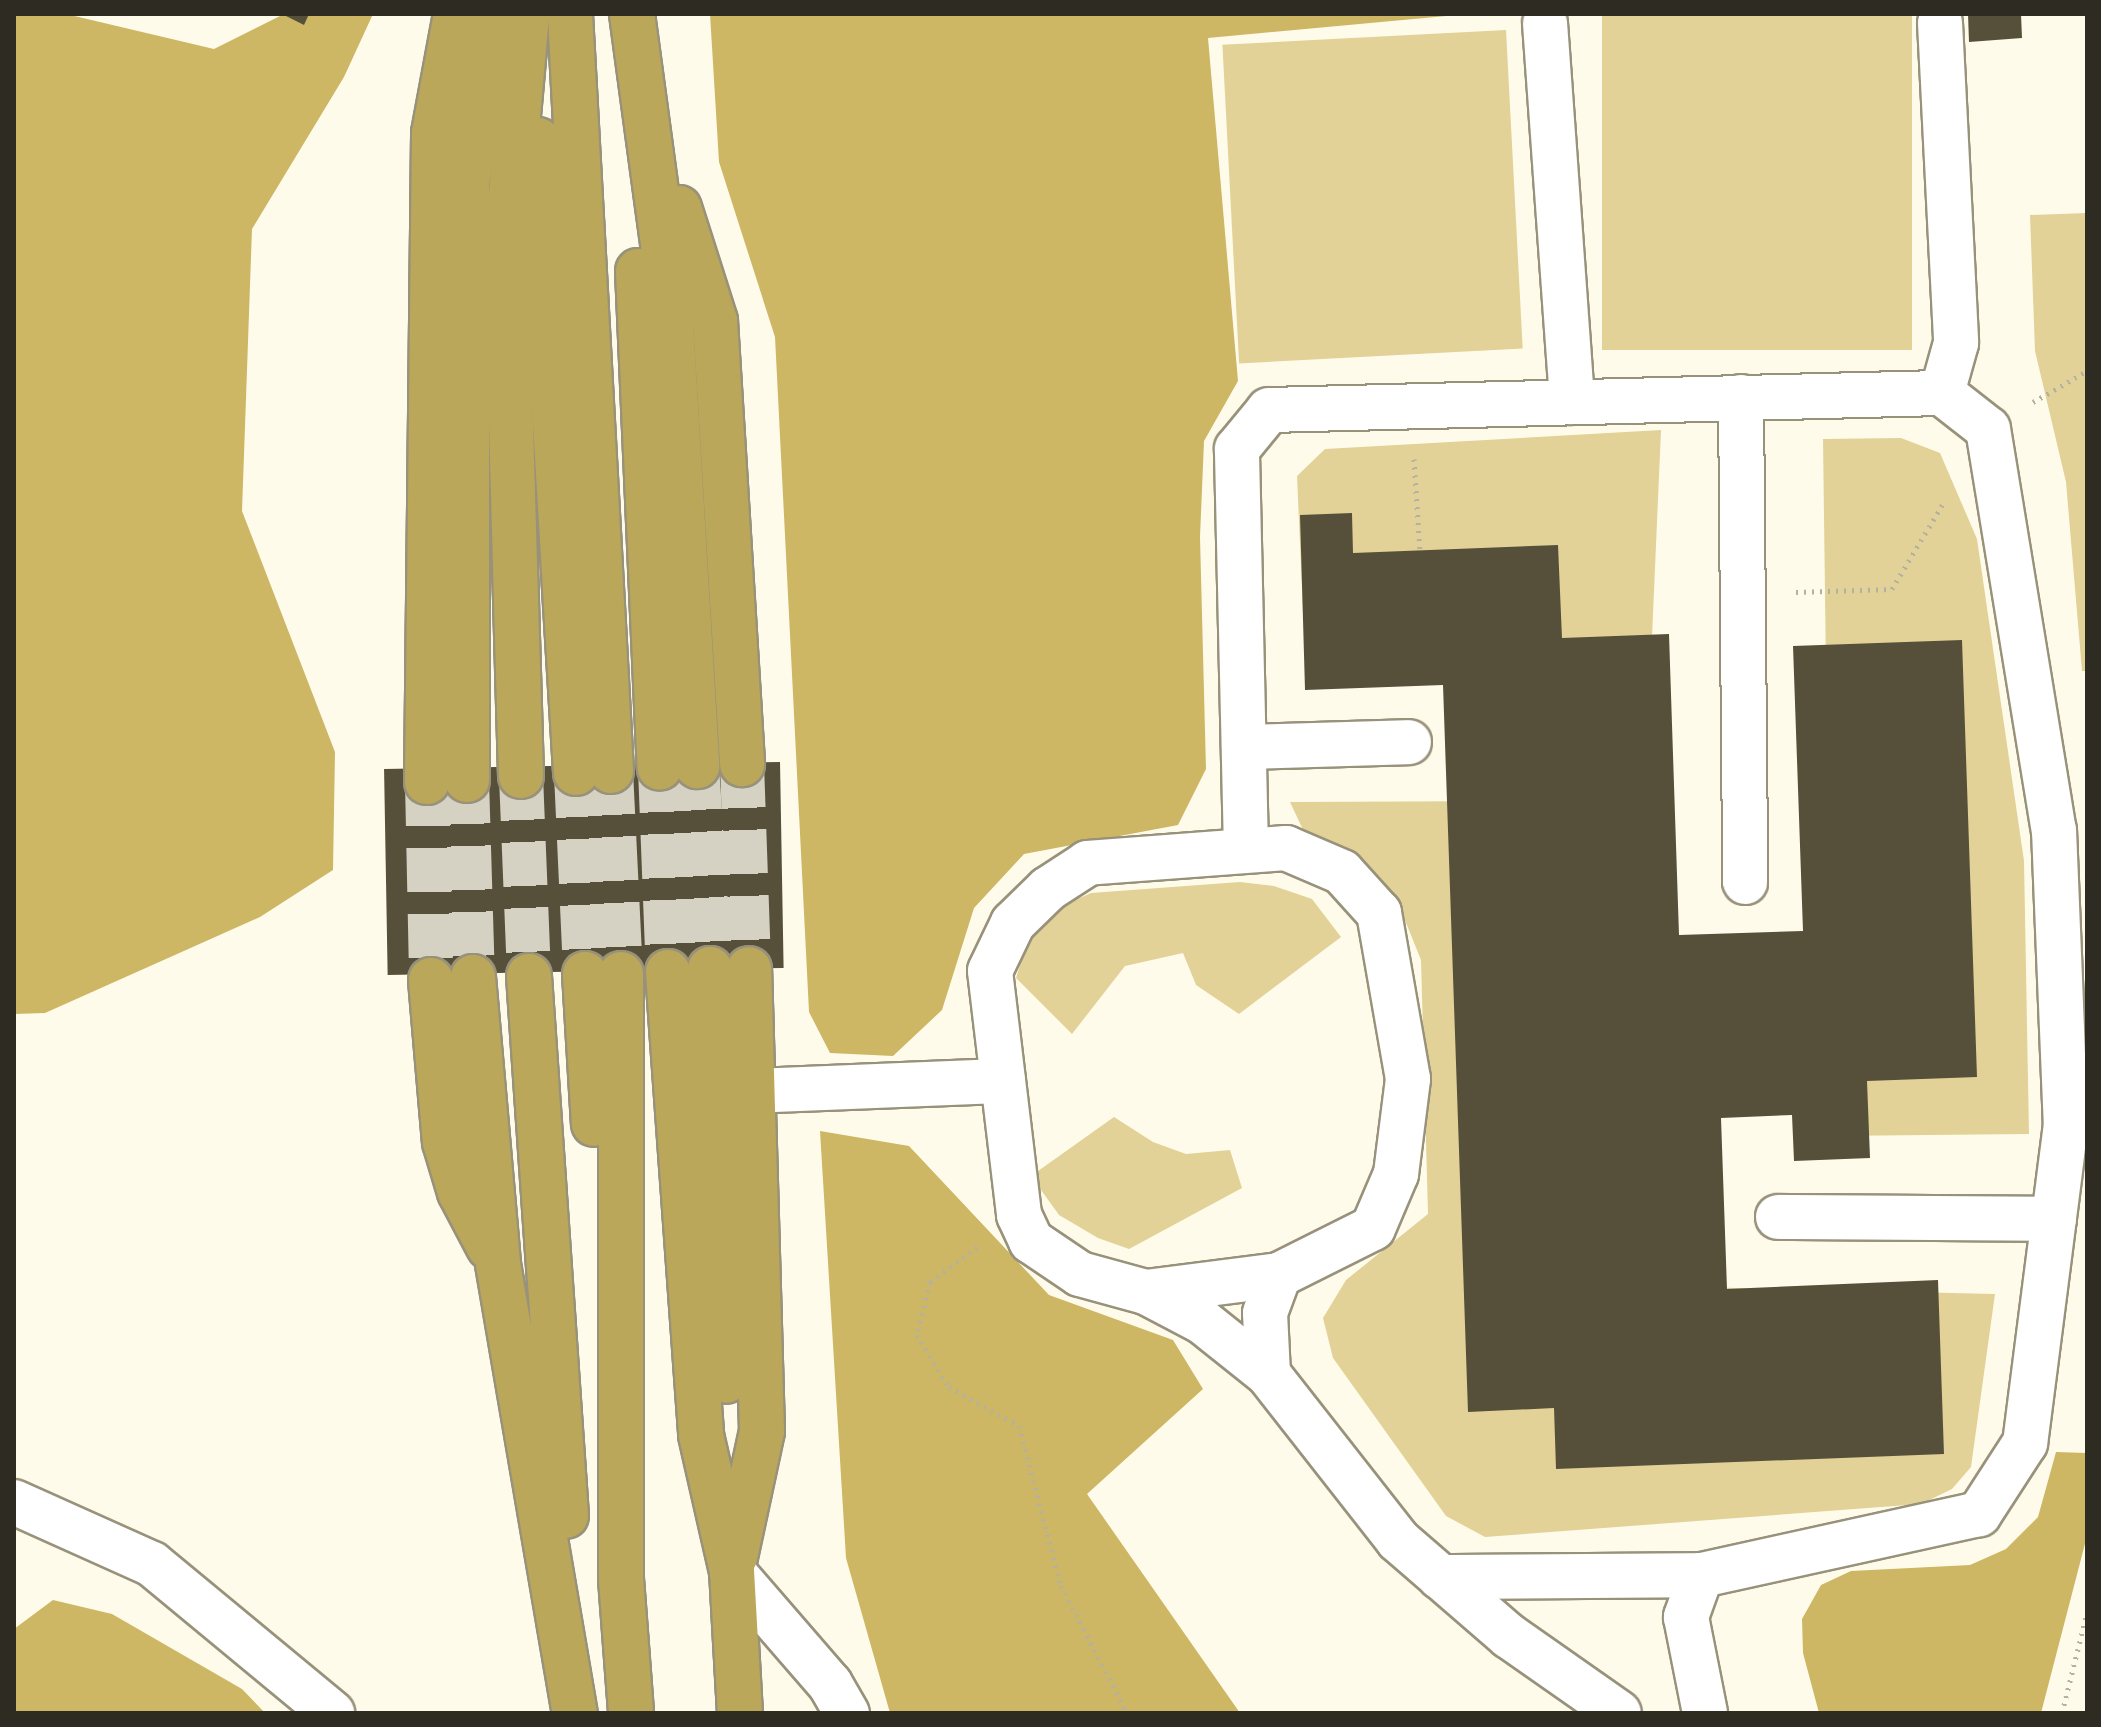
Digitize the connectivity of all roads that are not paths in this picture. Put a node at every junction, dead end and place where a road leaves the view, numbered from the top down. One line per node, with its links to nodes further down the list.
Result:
1 (456, 14): 2 (highway)
2 (493, 14)
3 (529, 14): 4 (highway); 15 (highway)
4 (570, 14)
5 (629, 14): 8 (highway); 8 (highway)
6 (1545, 23): 11 (street)
7 (1940, 23): 9 (street)
8 (644, 100): 14 (highway)
9 (1942, 393): 10 (street); 24 (street)
10 (1741, 397): 11 (street); 17 (street)
11 (1572, 402): 13 (street)
12 (1409, 742): 13 (street)
13 (1244, 747): 16 (street)
14 (742, 764)
15 (521, 776)
16 (1246, 850): 21 (street); 25 (street)
17 (1745, 882)
18 (603, 974): 34 (highway)
19 (529, 976): 33 (highway)
20 (452, 978): 33 (highway)
21 (1003, 1081): 22 (street); 26 (street)
22 (752, 1091): 29 (highway); 29 (highway)
23 (1778, 1217): 24 (street)
24 (2054, 1219): 30 (street)
25 (1279, 1275): 26 (street); 27 (street)
26 (1146, 1292): 27 (street)
27 (1268, 1374): 31 (street)
28 (14, 1502): 32 (street)
29 (732, 1571): 35 (highway); 36 (street)
30 (1701, 1575): 31 (street); 38 (street)
31 (1440, 1577): 37 (street)
32 (332, 1713)
33 (577, 1713)
34 (631, 1713)
35 (740, 1713)
36 (847, 1713)
37 (1619, 1713)
38 (1705, 1713)

